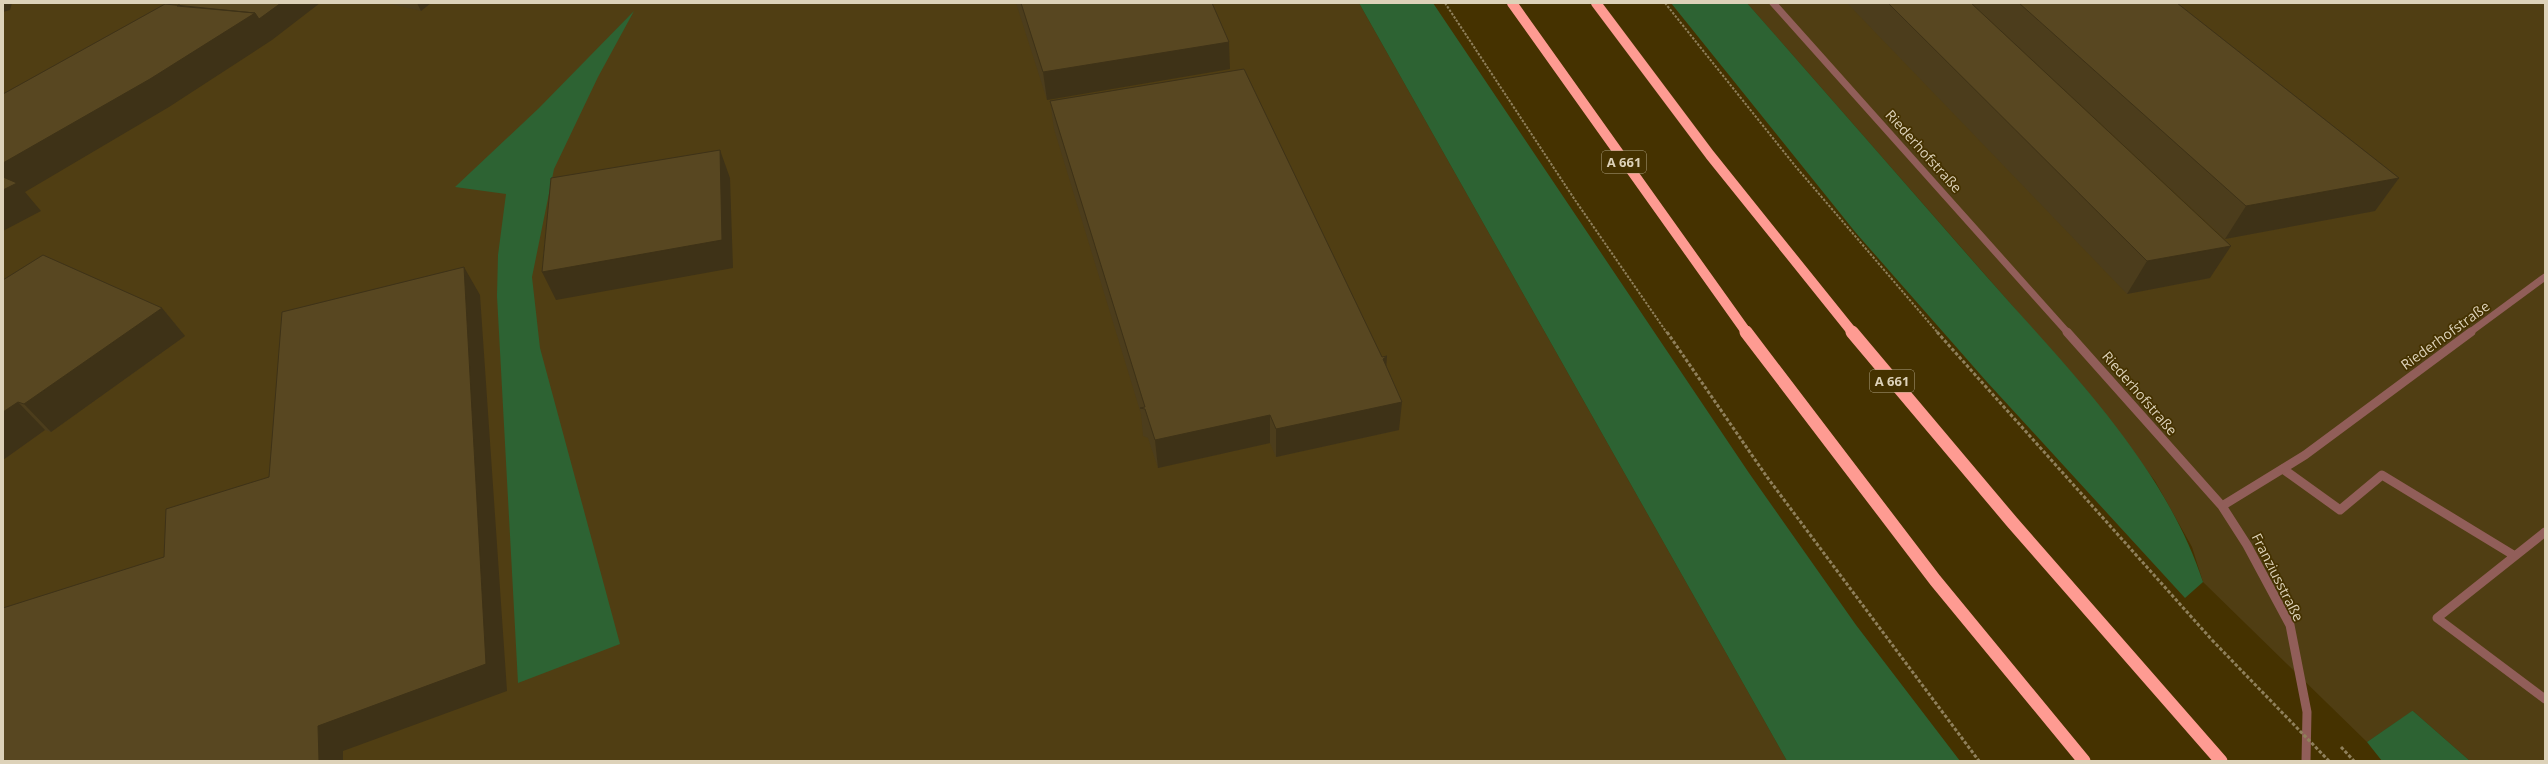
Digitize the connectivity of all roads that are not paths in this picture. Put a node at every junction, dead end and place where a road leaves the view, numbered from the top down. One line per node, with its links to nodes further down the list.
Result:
1 (1512, 3): 10 (highway, A 661)
2 (1596, 3): 11 (highway, A 661)
3 (1773, 3): 6 (street, Riederhofstraße)
4 (2545, 277): 5 (street, Riederhofstraße)
5 (2283, 469): 6 (street, Riederhofstraße); 8 (street)
6 (2222, 506): 12 (street, Franziusstraße)
7 (2545, 532): 8 (street)
8 (2515, 556): 9 (street)
9 (2545, 699)
10 (2084, 761)
11 (2221, 761)
12 (2306, 761)

